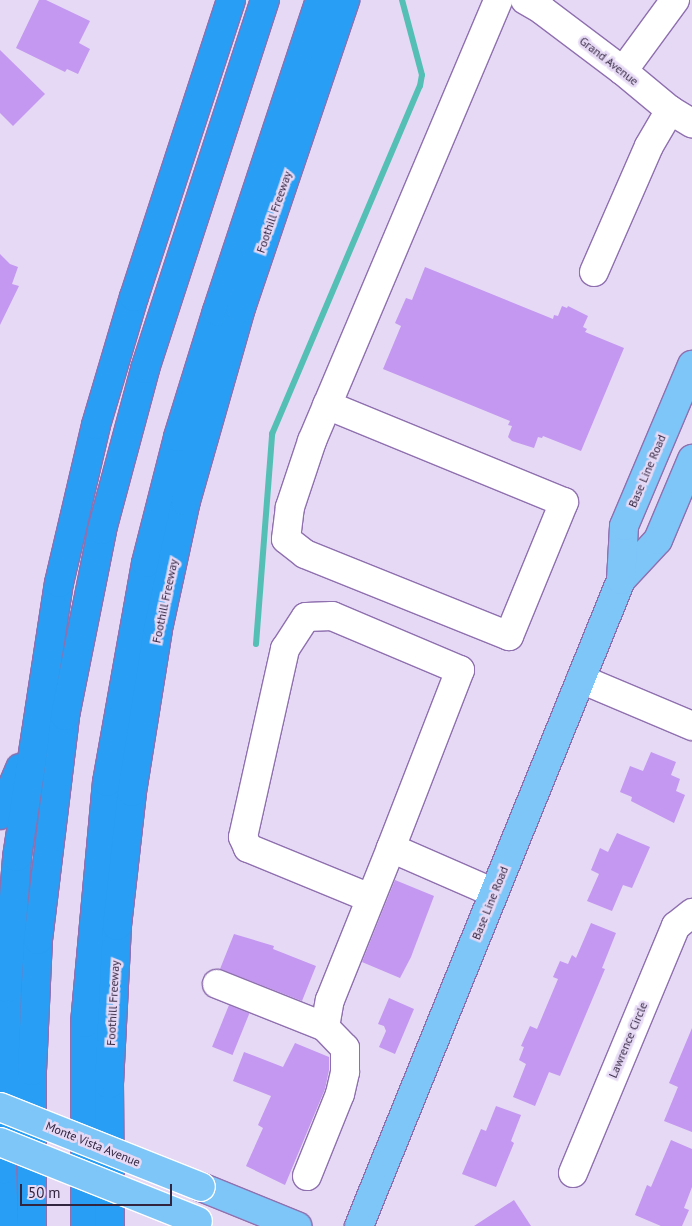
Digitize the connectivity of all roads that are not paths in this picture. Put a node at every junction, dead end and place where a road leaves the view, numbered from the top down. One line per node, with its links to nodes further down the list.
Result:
1 (231, 0): 19 (highway)
2 (265, 0): 33 (highway)
3 (320, 0): 34 (highway)
4 (346, 0): 35 (highway, Foothill Freeway)
5 (498, 0): 14 (street)
6 (525, 0): 10 (street, Grand Avenue)
7 (675, 0): 10 (street)
8 (684, 0): 9 (street)
9 (692, 3)
10 (623, 71): 11 (street, Grand Avenue)
11 (681, 117): 12 (street)
12 (594, 272)
13 (692, 366): 16 (main road, Base Line Road)
14 (327, 406): 14 (street)
15 (692, 459): 16 (main road, Base Line Road)
16 (621, 580): 17 (main road, Base Line Road)
17 (580, 679): 18 (street); 22 (main road, Base Line Road)
18 (692, 726)
19 (35, 734): 20 (highway); 32 (highway)
20 (0, 815)
21 (391, 848): 22 (street); 23 (street); 23 (street)
22 (494, 893): 37 (main road, Base Line Road)
23 (370, 898): 26 (street)
24 (692, 913): 29 (street, Lawrence Circle)
25 (216, 984): 26 (street)
26 (324, 1027): 30 (street)
27 (0, 1107): 36 (main road, Monte Vista Avenue, bridge)
28 (0, 1142): 31 (main road, bridge)
29 (573, 1174)
30 (307, 1176)
31 (204, 1224)
32 (4, 1226)
33 (32, 1226)
34 (85, 1226)
35 (110, 1226)
36 (297, 1226)
37 (359, 1226)

